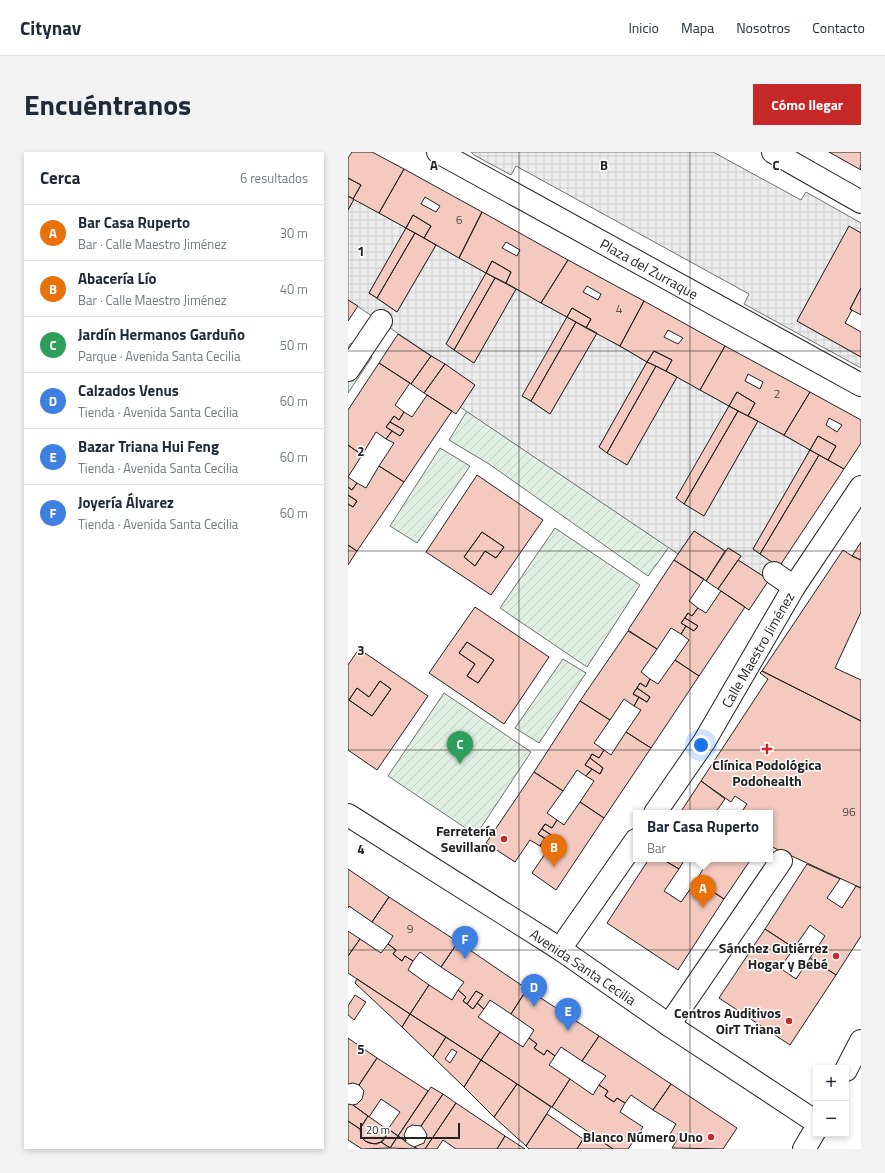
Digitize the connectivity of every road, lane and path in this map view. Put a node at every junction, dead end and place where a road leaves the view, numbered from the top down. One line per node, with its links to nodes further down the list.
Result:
1 (438, 152): 6 (street, Plaza del Zurraque)
2 (773, 152): 3 (street)
3 (861, 202)
4 (381, 321): 5 (street)
5 (348, 370)
6 (861, 385)
7 (861, 487): 9 (street, Calle Maestro Jiménez)
8 (774, 573): 9 (street)
9 (794, 587): 10 (street, Calle Maestro Jiménez)
10 (657, 810)
11 (348, 815): 14 (street, Avenida Santa Cecilia)
12 (633, 844): 14 (street)
13 (781, 861): 15 (street)
14 (560, 949): 15 (street, Avenida Santa Cecilia)
15 (669, 1025): 18 (street, Avenida Santa Cecilia)
16 (861, 1041): 17 (street)
17 (849, 1065)
18 (813, 1120)
19 (813, 1134): 20 (street)
20 (804, 1149)

